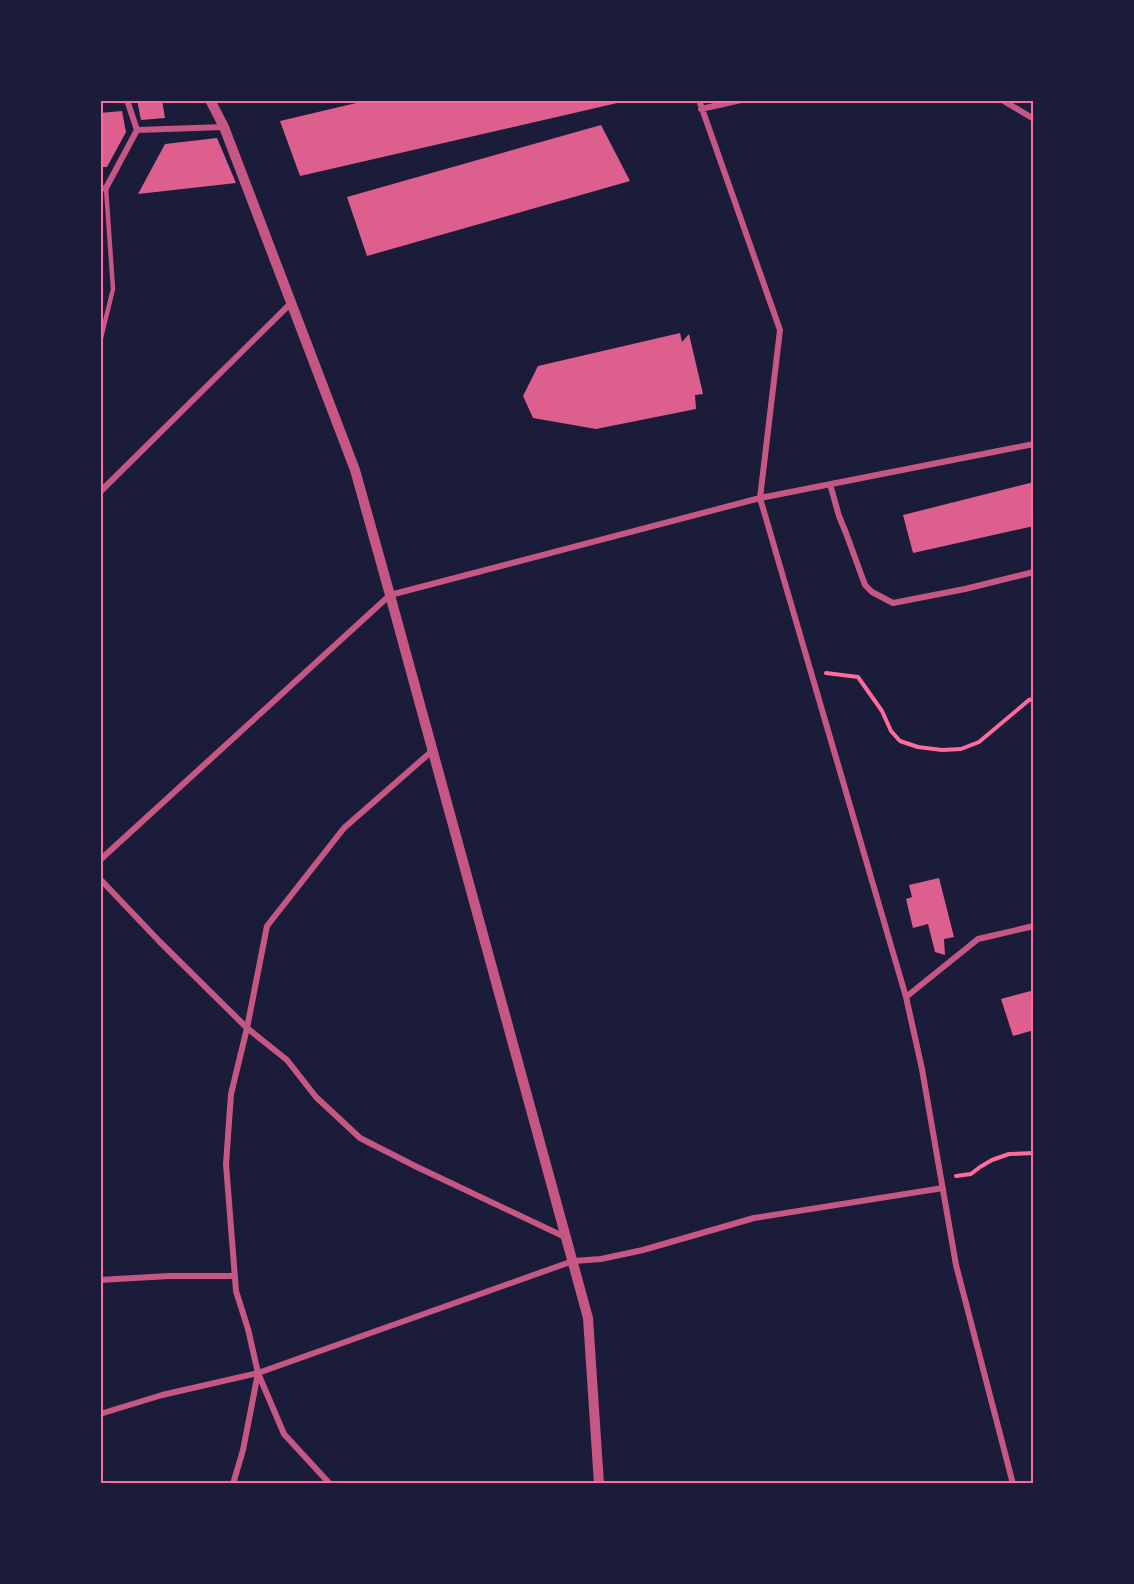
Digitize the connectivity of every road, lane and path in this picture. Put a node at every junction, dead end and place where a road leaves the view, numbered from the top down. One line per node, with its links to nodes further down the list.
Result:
1 (127, 100): 9 (street)
2 (210, 100): 8 (street)
3 (699, 100): 6 (street)
4 (741, 100): 6 (street)
5 (1002, 100): 7 (street)
6 (701, 109): 16 (street)
7 (1034, 119)
8 (224, 128): 9 (street); 11 (street)
9 (136, 129): 10 (street)
10 (103, 188): 12 (lane)
11 (291, 303): 15 (street); 18 (street)
12 (100, 342)
13 (1034, 444): 14 (street)
14 (830, 484): 16 (street); 17 (street)
15 (100, 492)
16 (760, 498): 18 (street); 19 (street)
17 (1034, 572)
18 (390, 595): 21 (street); 22 (street)
19 (811, 671): 20 (path); 25 (street)
20 (1034, 699)
21 (432, 751): 26 (street); 30 (street)
22 (100, 860)
23 (100, 879): 26 (street)
24 (1034, 926): 25 (street)
25 (906, 997): 28 (street)
26 (247, 1028): 30 (street); 32 (street)
27 (1034, 1153): 28 (path)
28 (941, 1178): 29 (street)
29 (943, 1188): 31 (street); 39 (street)
30 (566, 1237): 31 (street)
31 (573, 1261): 34 (street); 38 (street)
32 (235, 1276): 33 (street); 34 (street)
33 (100, 1280)
34 (258, 1373): 35 (street); 36 (street); 37 (street)
35 (100, 1414)
36 (233, 1484)
37 (330, 1484)
38 (599, 1484)
39 (1013, 1484)

